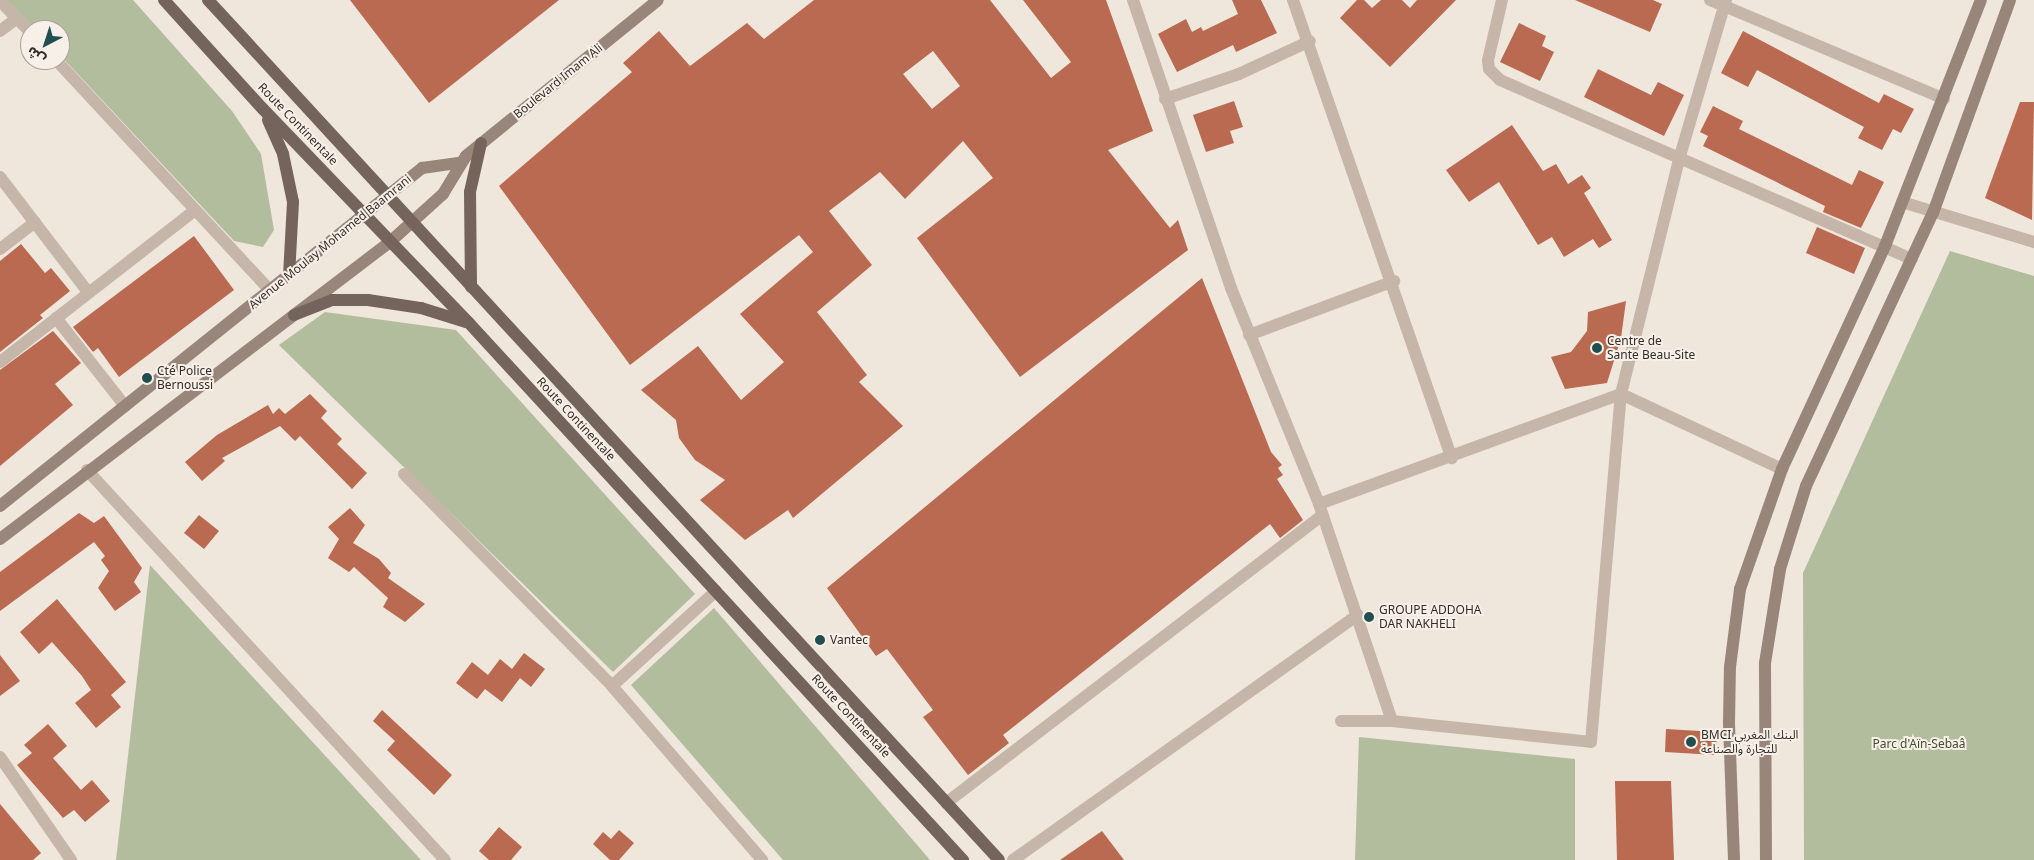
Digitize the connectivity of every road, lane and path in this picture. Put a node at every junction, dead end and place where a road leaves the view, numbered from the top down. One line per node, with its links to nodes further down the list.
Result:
1 (164, 0): 19 (main road, Route Continentale)
2 (208, 0): 24 (main road, Route Continentale)
3 (658, 0): 20 (street, Boulevard Imam Ali)
4 (1133, 0): 17 (street)
5 (1293, 0): 15 (street)
6 (1502, 0): 21 (street)
7 (1710, 0): 11 (street)
8 (1981, 0): 18 (street)
9 (2010, 0): 27 (street)
10 (0, 1): 12 (street)
11 (1726, 3): 18 (street); 21 (street)
12 (17, 18): 13 (street); 14 (street)
13 (20, 21)
14 (0, 31)
15 (1310, 41): 17 (street); 37 (street)
16 (65, 70): 26 (street)
17 (1165, 98): 44 (street)
18 (1944, 99): 25 (street)
19 (262, 109): 28 (main road, Route Continentale); 36 (main road)
20 (481, 143): 22 (street, Boulevard Imam Ali); 38 (main road)
21 (1680, 156): 33 (street); 46 (street)
22 (459, 163): 24 (street, Avenue Moulay Mohamed Baamrani); 30 (street)
23 (0, 177): 29 (street)
24 (388, 195): 28 (street, Avenue Moulay Mohamed Baamrani); 30 (main road, Route Continentale)
25 (1902, 202): 27 (street); 33 (street)
26 (195, 210): 39 (street); 40 (street)
27 (1933, 212): 32 (street); 35 (street)
28 (364, 213): 31 (main road, Route Continentale); 36 (street, Avenue Moulay Mohamed Baamrani)
29 (35, 222): 34 (street); 40 (street)
30 (413, 222): 31 (street); 38 (main road, Route Continentale)
31 (391, 241): 41 (street); 43 (main road, Route Continentale)
32 (2034, 242)
33 (1884, 246): 35 (street); 49 (street)
34 (0, 248)
35 (1912, 259): 69 (street)
36 (289, 275): 39 (street, Avenue Moulay Mohamed Baamrani)
37 (1394, 281): 44 (street); 48 (street)
38 (471, 287): 61 (main road, Route Continentale)
39 (270, 290): 47 (street, Avenue Moulay Mohamed Baamrani)
40 (88, 292): 42 (street)
41 (294, 315): 43 (main road); 50 (street)
42 (56, 318): 45 (street); 47 (street)
43 (469, 323): 55 (main road, Route Continentale)
44 (1249, 335): 53 (street)
45 (0, 362)
46 (1621, 394): 48 (street); 49 (street); 58 (street)
47 (125, 406): 52 (street, Avenue Moulay Mohamed Baamrani)
48 (1452, 458): 53 (street)
49 (1782, 469): 68 (street)
50 (87, 470): 54 (street); 63 (street)
51 (404, 474): 57 (street)
52 (0, 506)
53 (1321, 510): 56 (street); 61 (street)
54 (0, 540)
55 (716, 591): 57 (street); 65 (main road, Route Continentale)
56 (1358, 615): 58 (street); 67 (street)
57 (612, 686): 64 (street)
58 (1392, 721): 59 (street)
59 (1341, 722)
60 (0, 757): 62 (street)
61 (946, 803): 66 (main road, Route Continentale)
62 (71, 860)
63 (445, 860)
64 (762, 860)
65 (963, 860)
66 (999, 860)
67 (1013, 860)
68 (1734, 860)
69 (1766, 860)

